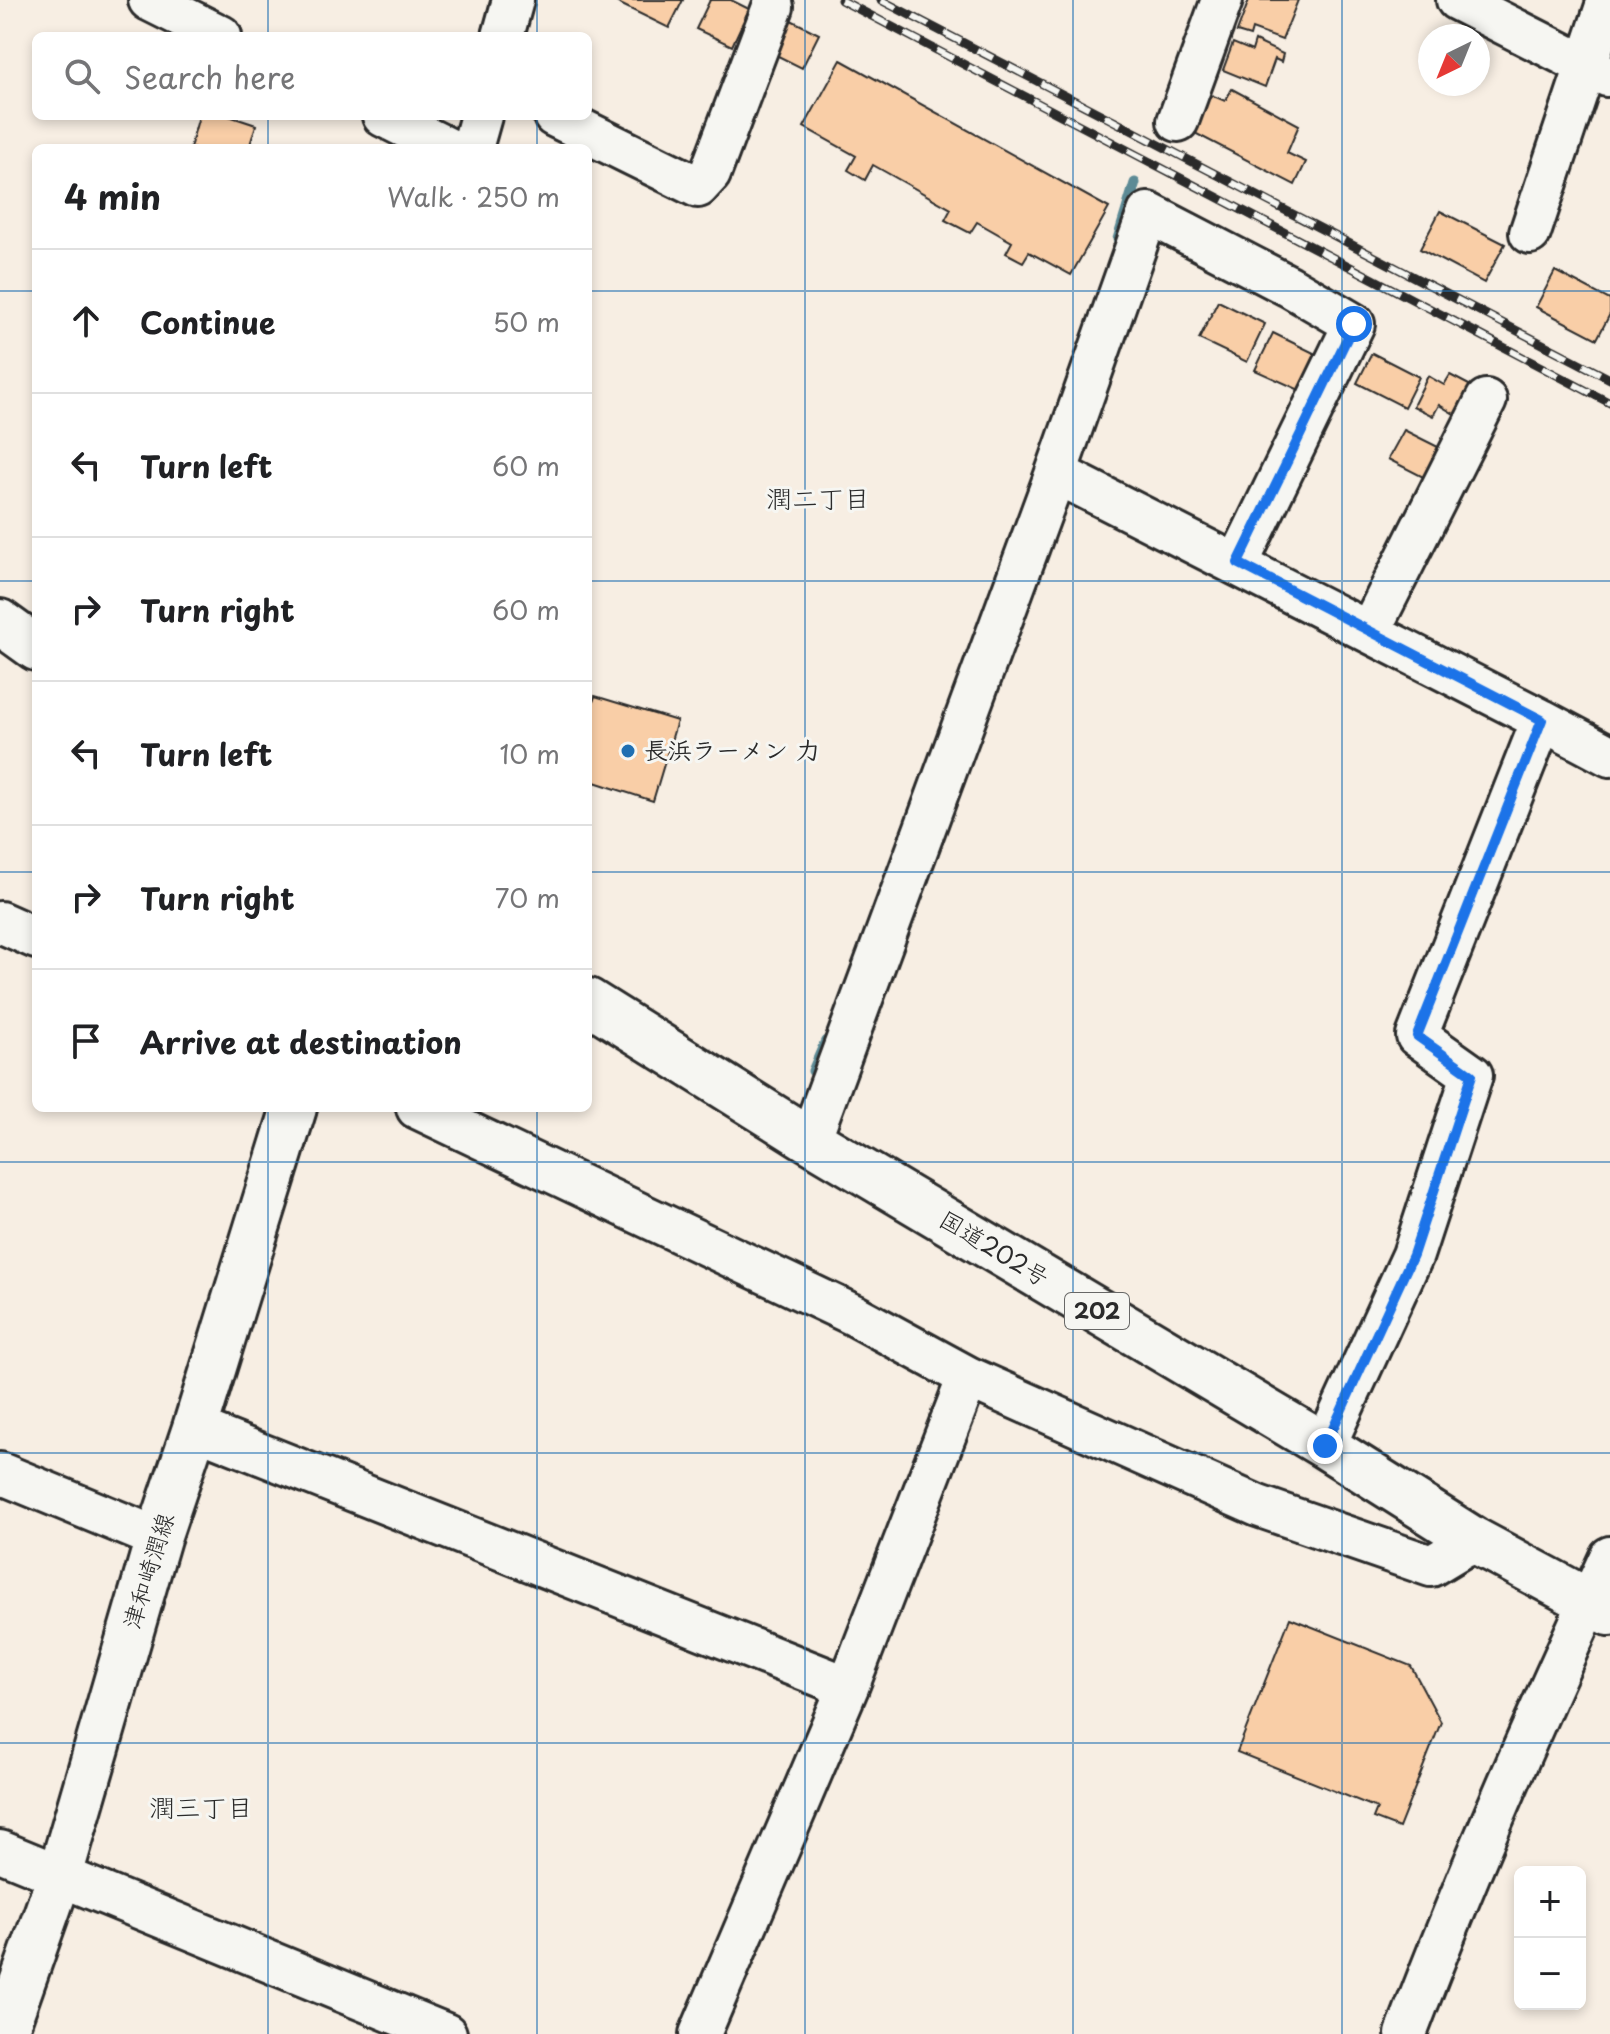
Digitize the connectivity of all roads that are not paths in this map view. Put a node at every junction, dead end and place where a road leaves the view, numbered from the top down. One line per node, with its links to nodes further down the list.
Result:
1 (149, 0): 7 (street)
2 (513, 0): 8 (street)
3 (1222, 0): 13 (street)
4 (1457, 0): 9 (street)
5 (1608, 0): 9 (street)
6 (773, 7): 12 (street)
7 (213, 32)
8 (504, 32)
9 (1598, 72): 16 (street)
10 (391, 120): 14 (street)
11 (480, 120): 15 (street)
12 (562, 120)
13 (1178, 121)
14 (439, 144)
15 (473, 144)
16 (1530, 233)
17 (1486, 400): 21 (street)
18 (1056, 473): 19 (street); 19 (street); 30 (street)
19 (1238, 563): 21 (street)
20 (0, 622): 22 (main road)
21 (1370, 630): 23 (street)
22 (32, 645)
23 (1542, 720): 24 (street); 33 (street)
24 (1610, 756)
25 (0, 922): 26 (street)
26 (32, 936)
27 (592, 1004): 30 (main road, 国道202号 / 202)
28 (293, 1112): 32 (main road, 津和崎潤線)
29 (425, 1112): 31 (street)
30 (810, 1140): 33 (main road, 国道202号 / 202)
31 (968, 1377): 36 (street); 39 (street)
32 (195, 1428): 35 (main road, 津和崎潤線); 39 (street)
33 (1325, 1446): 36 (main road, 国道202号 / 202)
34 (0, 1473): 35 (street)
35 (158, 1538): 41 (main road, 津和崎潤線)
36 (1474, 1540): 38 (main road, 国道202号 / 202)
37 (1610, 1557): 38 (street)
38 (1600, 1608): 45 (street)
39 (848, 1687): 44 (street)
40 (0, 1851): 41 (street)
41 (60, 1875): 42 (main road, 津和崎潤線); 43 (street)
42 (4, 2034)
43 (446, 2034)
44 (700, 2034)
45 (1406, 2034)

